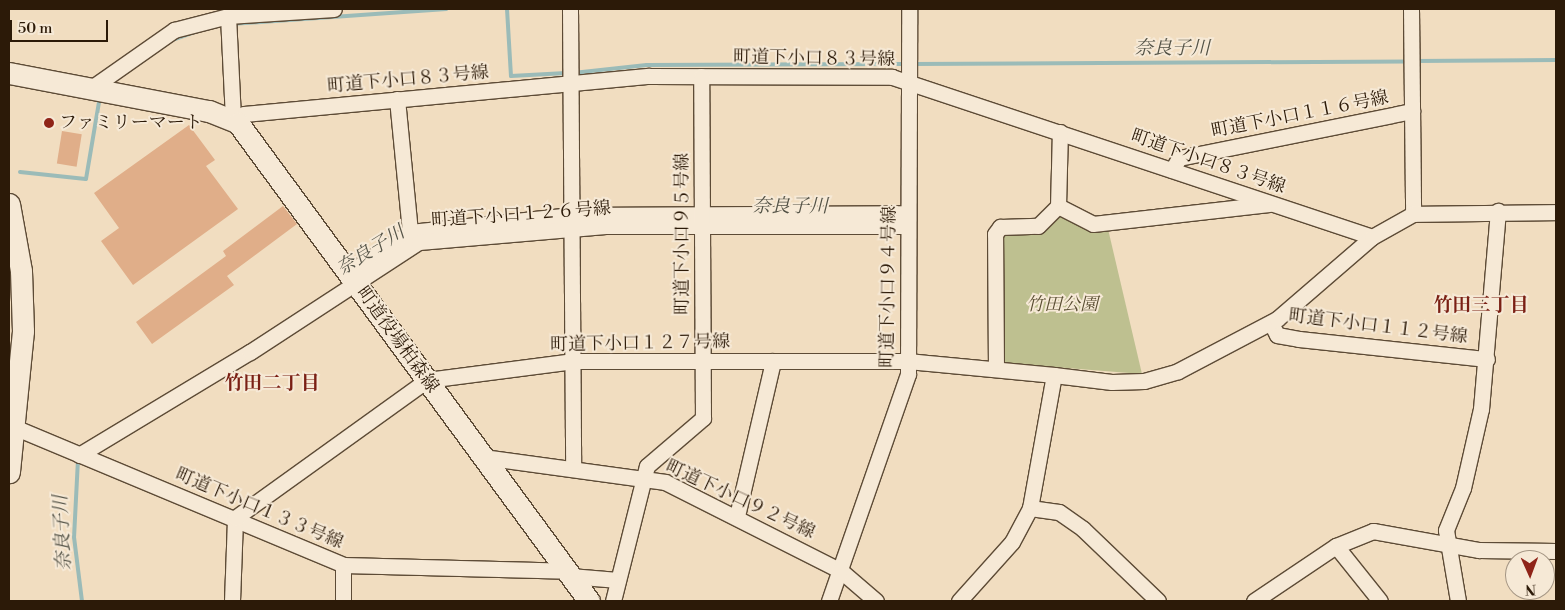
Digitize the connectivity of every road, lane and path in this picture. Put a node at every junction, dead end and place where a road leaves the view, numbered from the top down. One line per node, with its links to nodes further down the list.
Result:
1 (334, 9): 5 (street)
2 (570, 9): 9 (street)
3 (908, 9): 8 (street, 町道下小口９４号線)
4 (1412, 9): 12 (street)
5 (228, 16): 10 (street); 13 (street)
6 (9, 73): 10 (street)
7 (701, 76): 8 (street, 町道下小口８３号線); 9 (street, 町道下小口８３号線); 22 (street, 町道下小口９５号線)
8 (909, 81): 14 (street, 町道下小口８３号線); 23 (street, 町道下小口９４号線)
9 (571, 83): 11 (street, 町道下小口８３号線); 24 (street)
10 (90, 89): 13 (street)
11 (397, 100): 13 (street, 町道下小口８３号線); 25 (street)
12 (1412, 111): 15 (street, 町道下小口１１６号線); 21 (street)
13 (233, 119): 27 (street, 町道役場柏森線)
14 (1060, 132): 15 (street, 町道下小口８３号線); 18 (street)
15 (1172, 170): 17 (street, 町道下小口８３号線)
16 (9, 204): 37 (street)
17 (1273, 204): 18 (street); 26 (street, 町道下小口８３号線)
18 (1058, 206): 34 (street)
19 (1498, 211): 20 (street); 21 (street); 29 (street)
20 (1556, 212)
21 (1413, 214): 26 (street, 町道下小口１２７号線)
22 (702, 220): 23 (street); 24 (street); 31 (street, 町道下小口９５号線)
23 (908, 220): 33 (street, 町道下小口９４号線)
24 (572, 221): 25 (street); 27 (street, 町道下小口１２６号線); 30 (street)
25 (410, 232): 27 (street)
26 (1372, 237): 28 (street, 町道下小口１２７号線)
27 (352, 277): 36 (street, 町道役場柏森線); 38 (street, 町道下小口１２６号線)
28 (1270, 323): 29 (street, 町道下小口１１２号線); 35 (street, 町道下小口１２７号線)
29 (1487, 359): 46 (street)
30 (574, 361): 31 (street, 町道下小口１２７号線); 36 (street, 町道下小口１２７号線); 40 (street)
31 (702, 361): 32 (street, 町道下小口１２７号線); 42 (street, 町道下小口９５号線)
32 (773, 361): 33 (street, 町道下小口１２７号線); 44 (street)
33 (908, 361): 34 (street, 町道下小口１２７号線); 50 (street, 町道下小口９４号線)
34 (996, 369): 35 (street, 町道下小口１２７号線)
35 (1054, 375): 43 (street)
36 (427, 380): 39 (street, 町道役場柏森線); 45 (street, 町道下小口１２７号線)
37 (11, 427): 38 (street, 町道下小口１３３号線); 41 (street)
38 (79, 455): 45 (street, 町道下小口１３３号線)
39 (483, 457): 40 (street, 町道下小口９２号線); 51 (street, 町道役場柏森線)
40 (573, 468): 42 (street, 町道下小口９２号線)
41 (9, 472)
42 (644, 477): 44 (street, 町道下小口９２号線); 52 (street, 町道下小口９５号線)
43 (1030, 508): 59 (street); 60 (street)
44 (737, 516): 50 (street, 町道下小口９２号線)
45 (235, 518): 49 (street, 町道下小口１３３号線); 53 (street)
46 (1448, 544): 47 (street); 48 (street); 63 (street)
47 (1336, 546): 61 (street); 62 (street)
48 (1556, 550)
49 (343, 565): 51 (street, 町道下小口１３３号線); 54 (street)
50 (841, 570): 57 (street, 町道下小口９４号線); 58 (street, 町道下小口９２号線)
51 (569, 573): 52 (street, 町道下小口１３３号線); 55 (street, 町道役場柏森線)
52 (618, 580): 56 (street, 町道下小口９５号線)
53 (232, 601)
54 (343, 601)
55 (589, 601)
56 (613, 601)
57 (829, 601)
58 (876, 601)
59 (959, 601)
60 (1158, 601)
61 (1254, 601)
62 (1380, 601)
63 (1458, 601)

